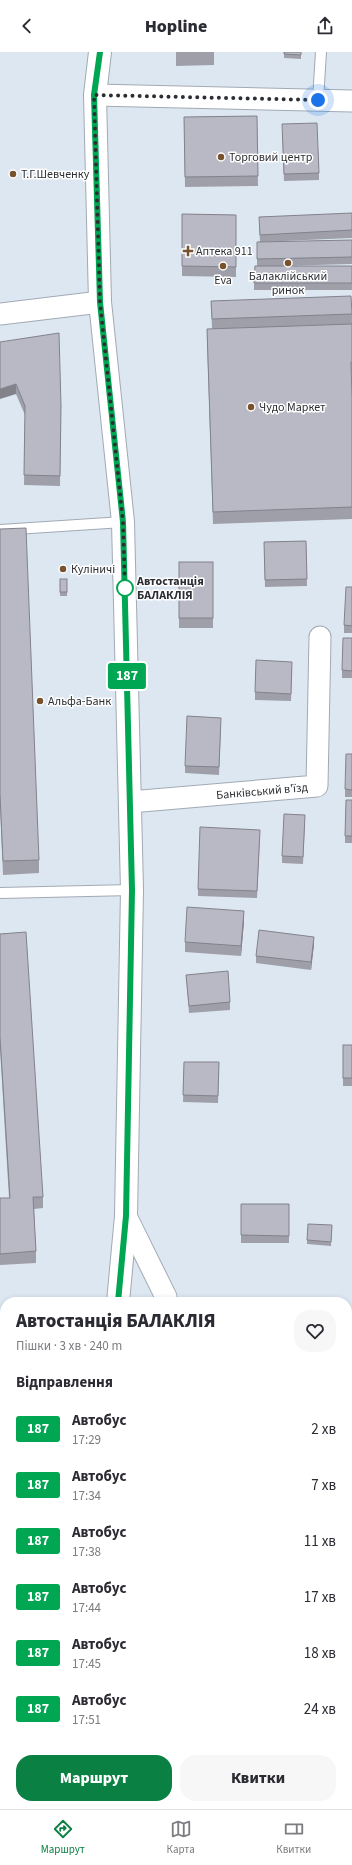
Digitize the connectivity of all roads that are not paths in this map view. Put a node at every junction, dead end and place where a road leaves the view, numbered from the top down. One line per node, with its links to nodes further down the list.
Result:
1 (100, 52): 3 (street)
2 (321, 52): 4 (lane)
3 (94, 95): 4 (street); 6 (street)
4 (318, 100): 5 (street)
5 (352, 101)
6 (100, 302): 7 (street); 8 (street)
7 (0, 314)
8 (123, 522): 9 (lane); 11 (street)
9 (0, 530)
10 (320, 637): 11 (street, Банківський в'їзд)
11 (130, 802): 12 (street)
12 (132, 890): 13 (lane); 14 (street)
13 (0, 893)
14 (126, 1216): 15 (street); 16 (street)
15 (118, 1297)
16 (166, 1297)

